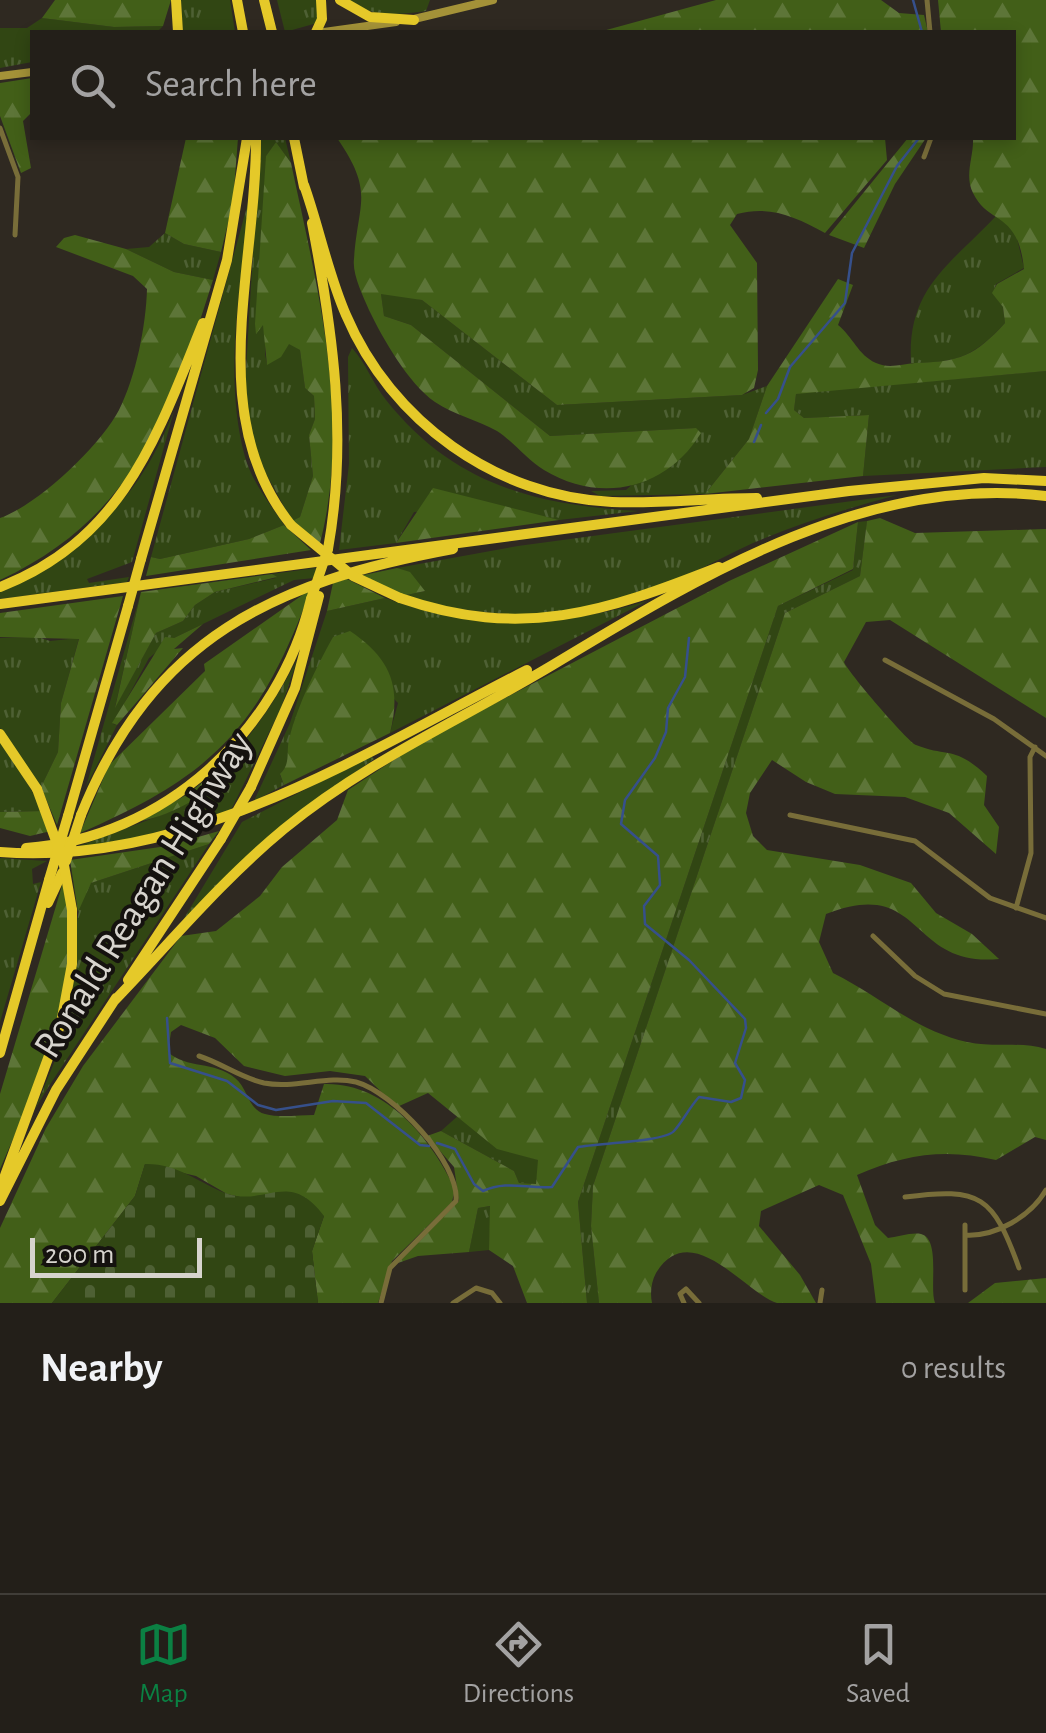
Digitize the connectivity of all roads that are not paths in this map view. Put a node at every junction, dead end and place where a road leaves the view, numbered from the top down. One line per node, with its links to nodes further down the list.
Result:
1 (176, 0): 8 (highway)
2 (236, 0): 10 (highway)
3 (264, 0): 13 (highway)
4 (322, 0): 14 (highway)
5 (340, 0): 9 (highway)
6 (493, 0): 9 (street)
7 (927, 0): 16 (street)
8 (176, 13): 11 (highway); 12 (highway)
9 (414, 20): 15 (street)
10 (242, 28)
11 (169, 30)
12 (178, 30)
13 (271, 30)
14 (317, 30)
15 (339, 30)
16 (930, 30)
17 (30, 72): 18 (street)
18 (0, 76)
19 (0, 128): 26 (street)
20 (247, 140): 27 (highway, Ronald Reagan Highway)
21 (256, 140): 32 (highway, bridge)
22 (294, 140): 25 (highway, Ronald Reagan Highway)
23 (930, 140): 24 (street)
24 (924, 157)
25 (304, 185): 30 (highway); 34 (highway, Ronald Reagan Highway, bridge)
26 (14, 235)
27 (222, 276): 33 (highway); 45 (highway, Ronald Reagan Highway, bridge)
28 (1046, 480): 30 (highway)
29 (1046, 496): 32 (highway)
30 (788, 500): 31 (highway)
31 (502, 537): 35 (highway); 45 (highway, bridge)
32 (791, 538): 36 (highway)
33 (0, 587)
34 (315, 598): 42 (highway); 47 (highway, Ronald Reagan Highway, bridge)
35 (0, 604)
36 (582, 645): 42 (highway); 47 (highway)
37 (885, 660): 39 (street)
38 (0, 734): 51 (highway, bridge)
39 (1035, 747): 40 (street); 43 (street)
40 (1046, 756)
41 (790, 816): 43 (street)
42 (0, 851)
43 (1016, 908): 44 (street)
44 (1046, 918)
45 (38, 922): 49 (highway, Ronald Reagan Highway)
46 (874, 936): 48 (street)
47 (114, 1001): 54 (highway, Ronald Reagan Highway)
48 (1046, 1014)
49 (0, 1053)
50 (200, 1056): 61 (street)
51 (0, 1189)
52 (1046, 1190): 56 (street)
53 (905, 1197): 56 (street)
54 (0, 1201)
55 (965, 1226): 57 (street)
56 (1004, 1226): 57 (street); 58 (street)
57 (966, 1235): 60 (street)
58 (1020, 1268)
59 (822, 1290): 66 (street)
60 (965, 1290)
61 (381, 1303)
62 (453, 1303): 63 (street)
63 (500, 1303)
64 (684, 1303): 65 (street)
65 (696, 1303)
66 (820, 1303)

